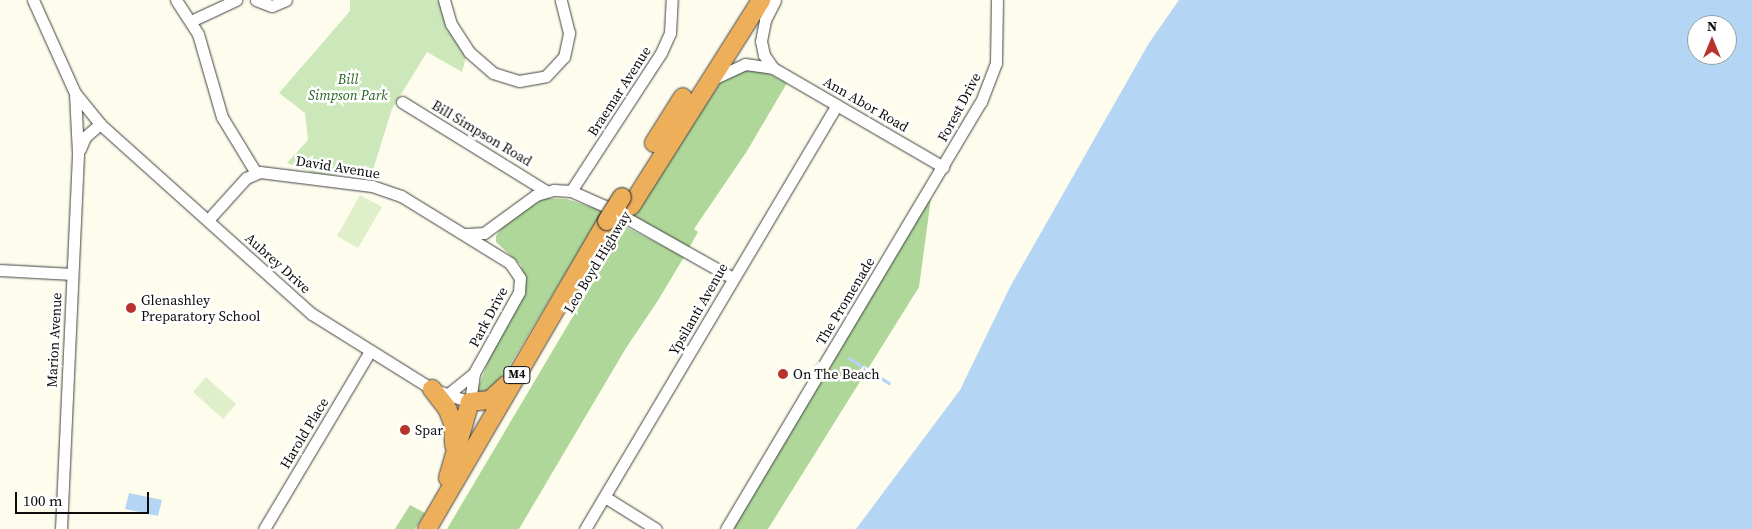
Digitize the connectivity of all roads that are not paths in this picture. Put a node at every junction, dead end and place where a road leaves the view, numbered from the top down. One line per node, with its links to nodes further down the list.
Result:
1 (33, 0): 16 (street, Marion Avenue)
2 (176, 0): 13 (street)
3 (236, 0): 13 (street)
4 (256, 0): 5 (street)
5 (286, 0)
6 (444, 0): 7 (street)
7 (561, 0)
8 (672, 0): 25 (street, Braemar Avenue)
9 (747, 0): 26 (highway, Leo Boyd Highway / M4)
10 (761, 0): 15 (highway, Leo Boyd Highway / M4)
11 (775, 0): 14 (street)
12 (997, 0): 22 (street, Forest Drive)
13 (191, 20): 23 (street)
14 (773, 68): 15 (street, Ann Abor Road); 18 (street, Ann Abor Road)
15 (708, 82): 26 (highway, Leo Boyd Highway / M4)
16 (75, 93): 19 (street, Marion Avenue); 21 (street, Marion Avenue)
17 (402, 102): 24 (street, Bill Simpson Road)
18 (837, 105): 22 (street, Ann Abor Road); 34 (street, Ypsilanti Avenue)
19 (89, 113): 20 (street, Aubrey Drive)
20 (100, 124): 21 (street, Marion Avenue); 27 (street, Aubrey Drive)
21 (78, 153): 33 (street, Marion Avenue)
22 (943, 167): 48 (street, The Promenade)
23 (256, 173): 27 (street); 30 (street, David Avenue)
24 (546, 191): 25 (street); 29 (street)
25 (571, 191): 34 (street)
26 (626, 201): 28 (highway, Leo Boyd Highway / M4)
27 (208, 220): 35 (street, Aubrey Drive)
28 (613, 224): 36 (highway, Leo Boyd Highway / M4); 45 (highway, Leo Boyd Highway / M4)
29 (493, 227): 30 (street); 31 (street)
30 (465, 234): 31 (street, Park Drive)
31 (496, 254): 37 (street, Park Drive)
32 (0, 270): 33 (street)
33 (72, 274): 42 (street, Marion Avenue)
34 (733, 278): 41 (street, Ypsilanti Avenue)
35 (370, 351): 38 (street, Aubrey Drive); 43 (street, Harold Place)
36 (518, 372): 39 (highway); 44 (highway, Leo Boyd Highway / M4)
37 (474, 373): 38 (street, Park Drive); 39 (street, Park Drive)
38 (440, 392): 39 (street, Aubrey Drive); 40 (highway)
39 (470, 402): 40 (highway)
40 (450, 473): 44 (highway)
41 (605, 497): 46 (street, Ypsilanti Avenue); 47 (street)
42 (61, 529)
43 (264, 529)
44 (427, 529)
45 (440, 529)
46 (586, 529)
47 (656, 529)
48 (726, 529)

